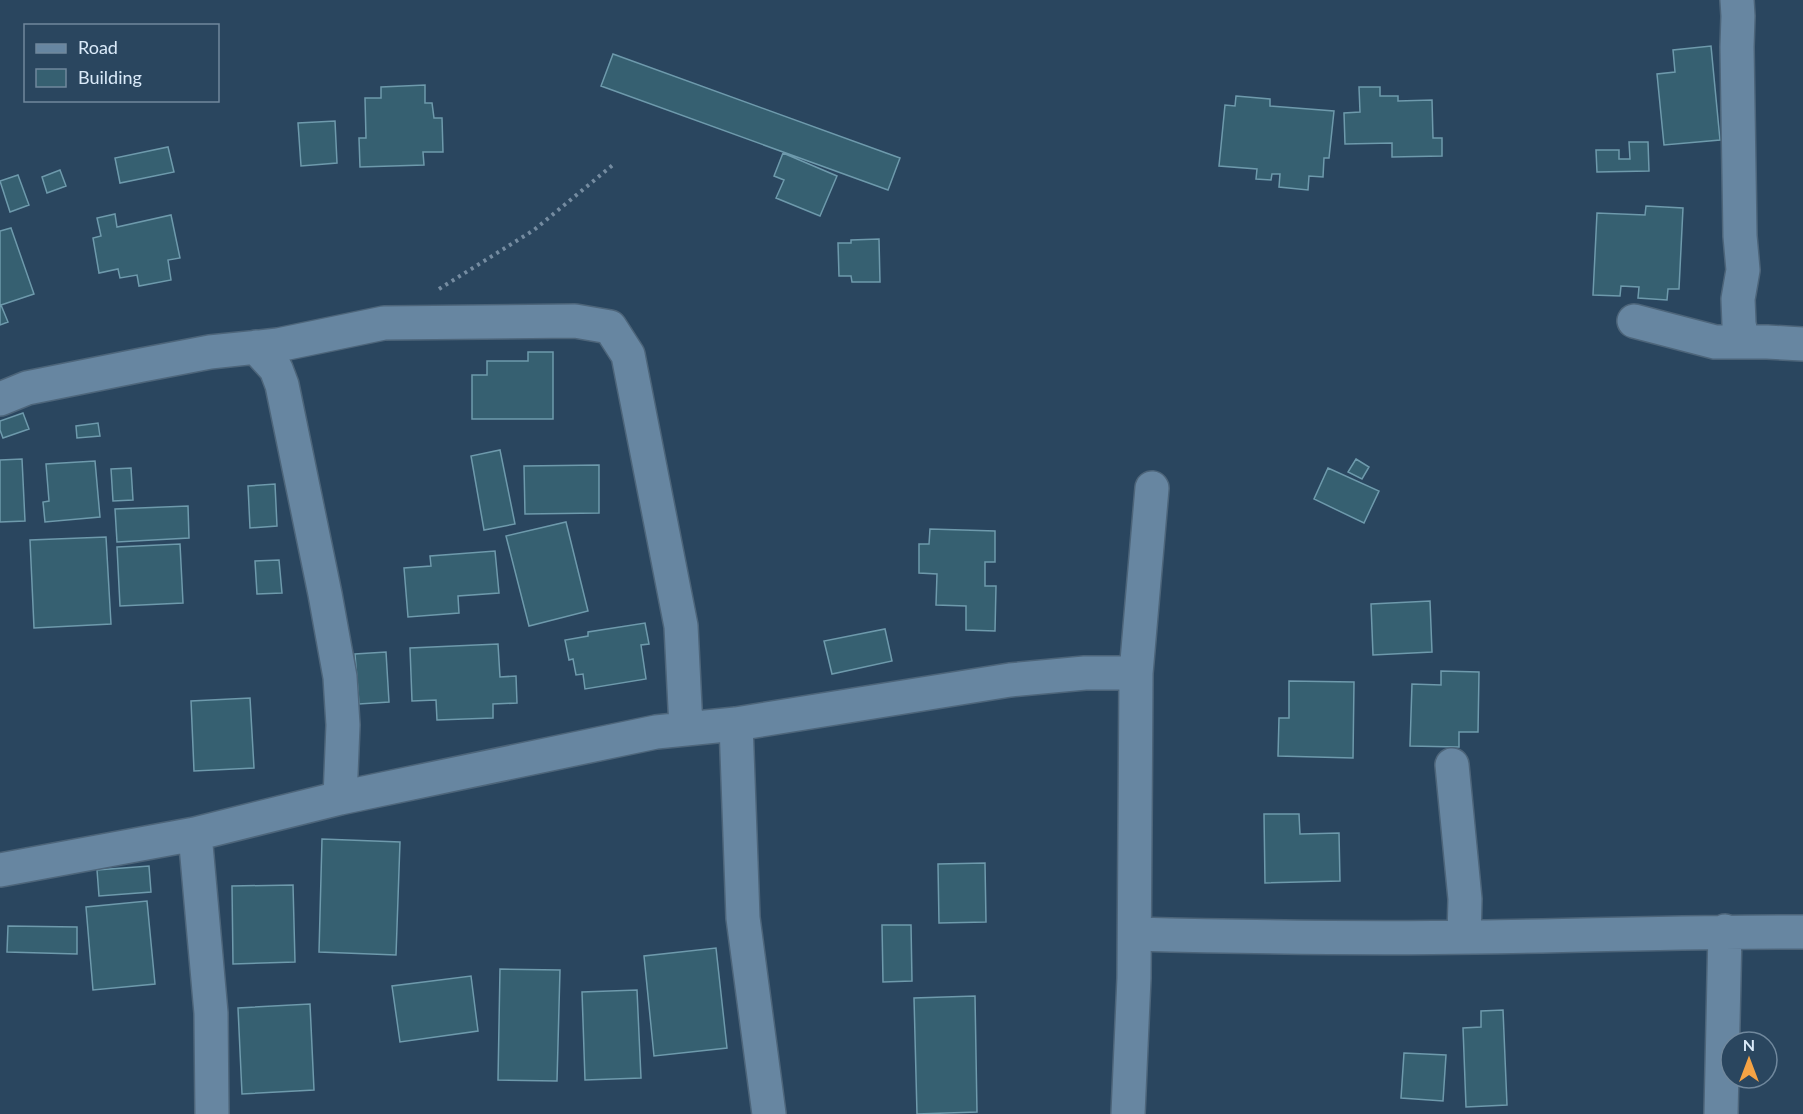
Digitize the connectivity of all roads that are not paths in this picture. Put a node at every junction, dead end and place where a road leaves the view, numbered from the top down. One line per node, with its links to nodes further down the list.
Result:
1 (1737, 0): 3 (street)
2 (1634, 321): 3 (street)
3 (1743, 342): 4 (street)
4 (1803, 344)
5 (256, 347): 6 (street); 10 (street); 12 (street)
6 (0, 399)
7 (1152, 488): 8 (street)
8 (1136, 673): 9 (street); 17 (street)
9 (736, 724): 10 (street); 20 (street)
10 (686, 728): 12 (street)
11 (1452, 765): 18 (street)
12 (340, 798): 13 (street)
13 (195, 834): 14 (street); 19 (street)
14 (0, 870)
15 (1725, 931): 16 (street); 18 (street); 22 (street)
16 (1803, 932)
17 (1135, 934): 18 (street); 21 (street)
18 (1464, 937)
19 (212, 1114)
20 (769, 1114)
21 (1128, 1114)
22 (1721, 1114)

